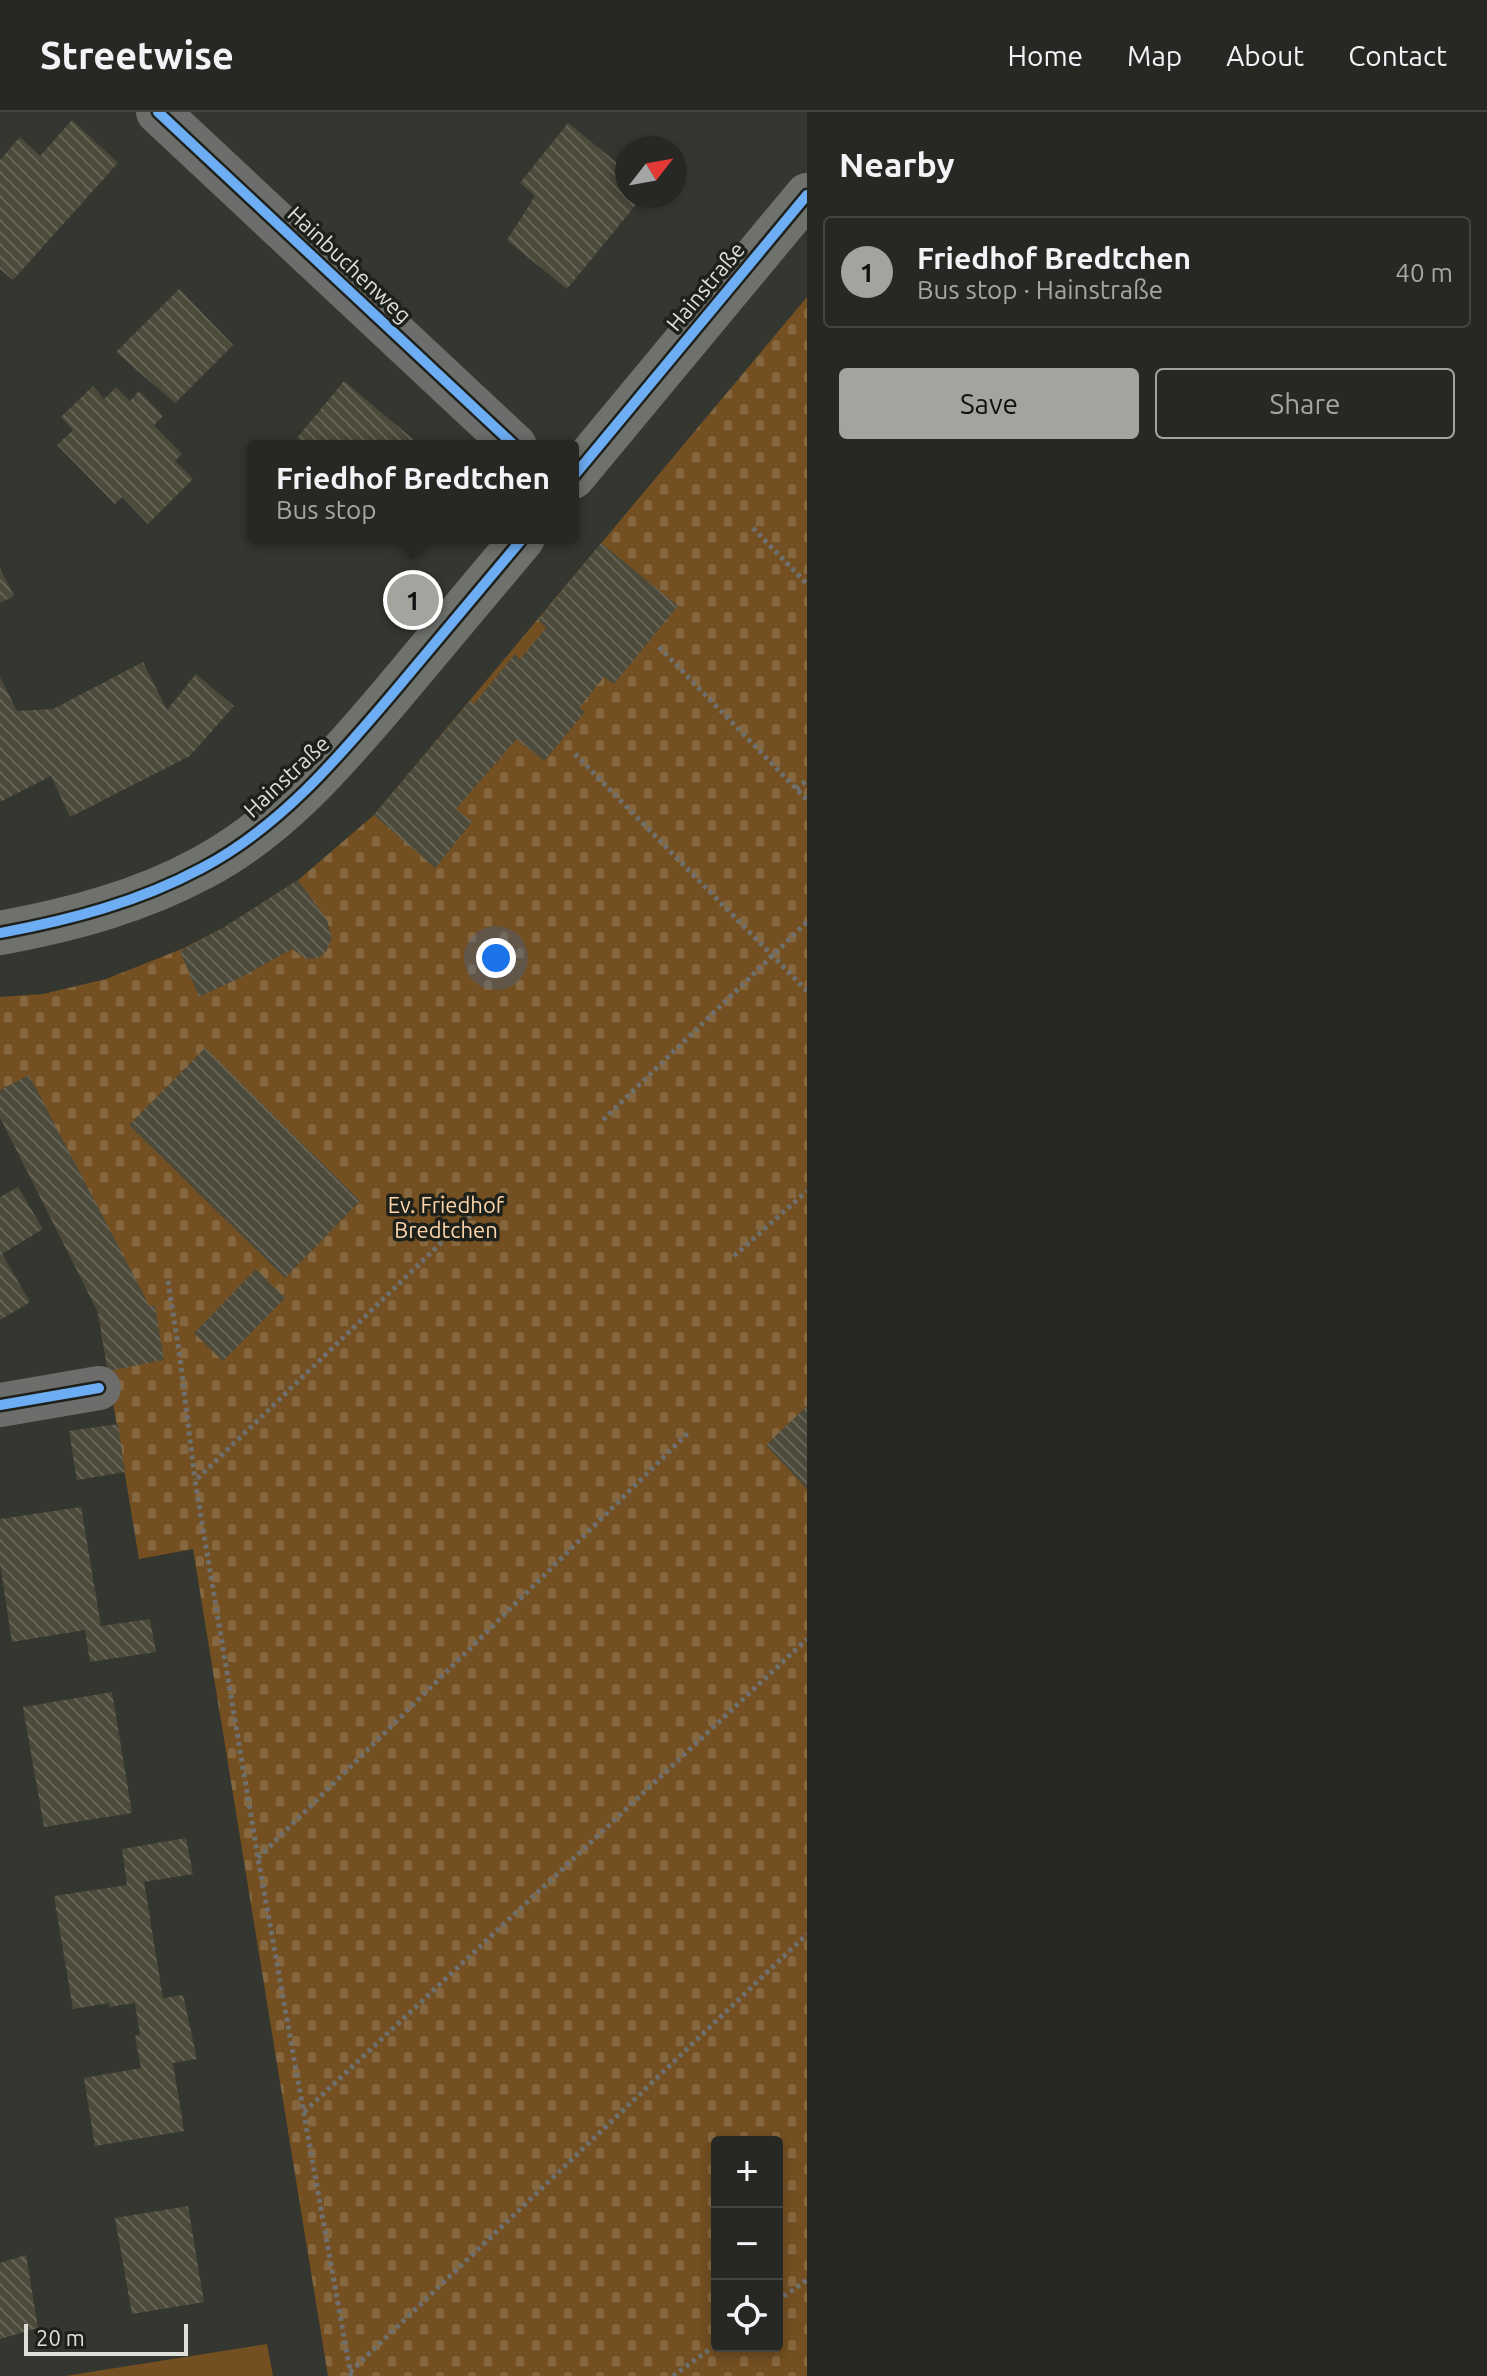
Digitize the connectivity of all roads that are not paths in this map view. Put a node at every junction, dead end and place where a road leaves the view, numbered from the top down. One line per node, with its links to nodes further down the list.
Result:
1 (158, 112): 3 (street, Hainbuchenweg)
2 (807, 195): 4 (street, Hainstraße)
3 (509, 440)
4 (579, 470)
5 (518, 544): 6 (street, Hainstraße)
6 (0, 933)
7 (99, 1388): 8 (street)
8 (0, 1405)

